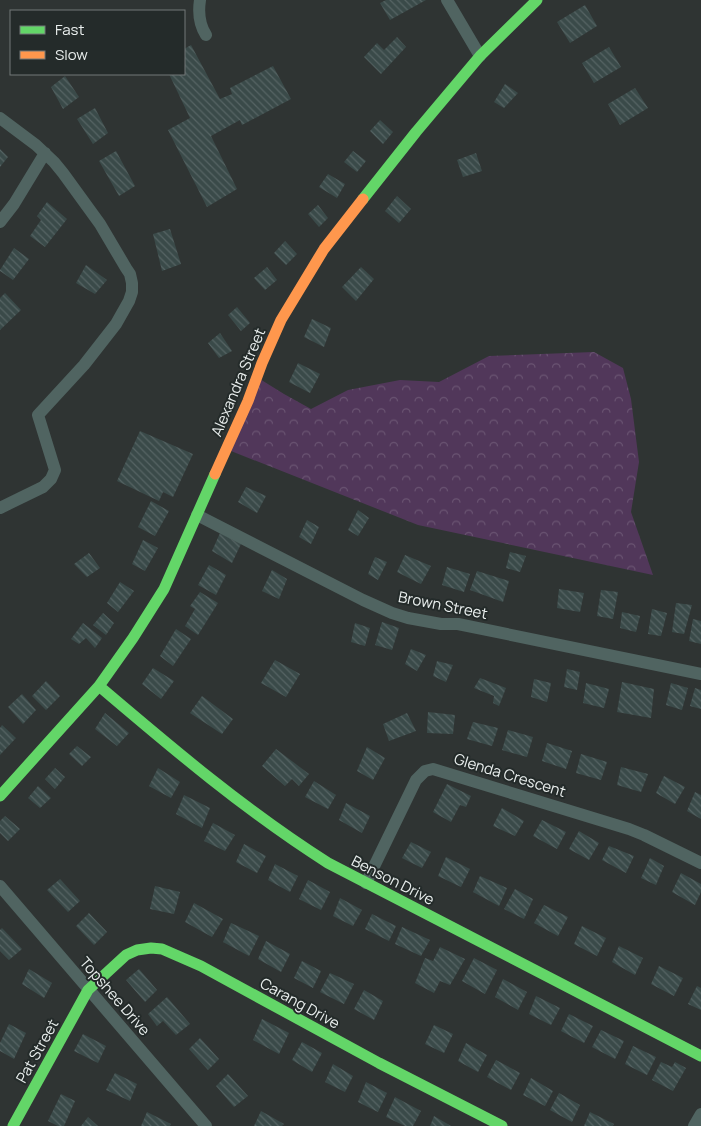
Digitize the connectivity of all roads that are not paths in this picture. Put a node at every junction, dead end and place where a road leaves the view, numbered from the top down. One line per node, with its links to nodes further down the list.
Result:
1 (200, 0): 4 (street)
2 (447, 0): 5 (street)
3 (537, 0): 5 (street, Alexandra Street)
4 (206, 35)
5 (480, 56): 10 (street, Alexandra Street)
6 (0, 118): 7 (street)
7 (45, 153): 8 (street); 9 (street)
8 (0, 222)
9 (0, 508)
10 (197, 515): 11 (street, Brown Street); 12 (street, Alexandra Street)
11 (701, 674)
12 (99, 686): 13 (street, Alexandra Street); 15 (street, Benson Drive)
13 (0, 796)
14 (701, 863): 15 (street, Glenda Crescent)
15 (366, 882): 18 (street, Benson Drive)
16 (0, 886): 17 (street, Topshee Drive)
17 (88, 990): 20 (street, Pat Street); 21 (street, Topshee Drive); 22 (street, Carang Drive)
18 (701, 1056)
19 (701, 1114): 23 (street)
20 (13, 1126)
21 (206, 1126)
22 (502, 1126)
23 (694, 1126)

